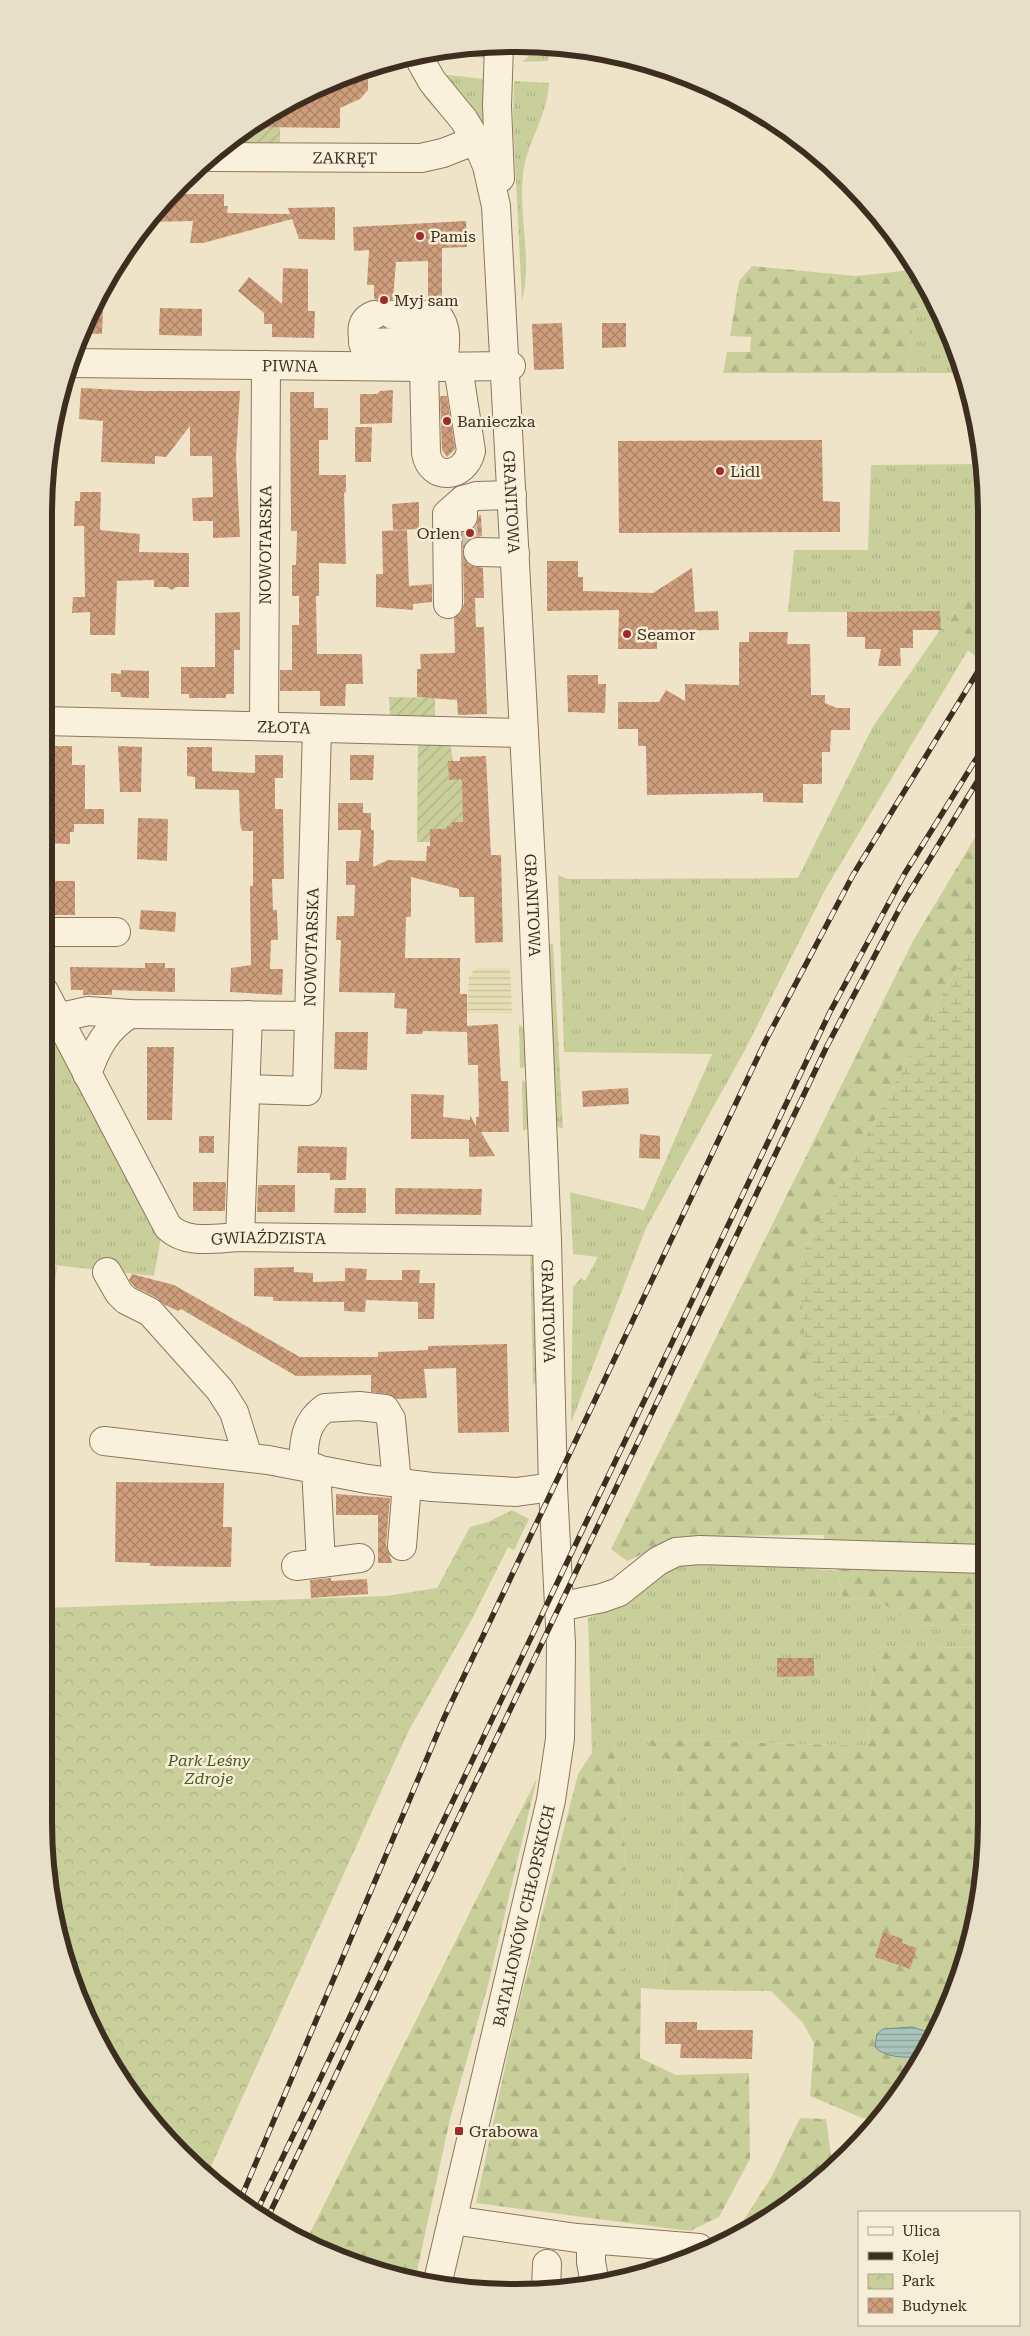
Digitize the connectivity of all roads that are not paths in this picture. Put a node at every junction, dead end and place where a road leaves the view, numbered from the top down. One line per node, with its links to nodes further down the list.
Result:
1 (499, 53): 5 (street, GRANITOWA)
2 (421, 62): 3 (street, GRANITOWA)
3 (476, 140): 4 (street, ZAKRĘT); 5 (street, GRANITOWA)
4 (222, 157)
5 (496, 206): 10 (street, GRANITOWA)
6 (365, 355): 7 (street, PIWNA); 7 (street); 9 (street, PIWNA)
7 (442, 361): 10 (street, PIWNA)
8 (78, 363): 9 (street, PIWNA)
9 (266, 365): 16 (street, NOWOTARSKA)
10 (508, 366): 11 (street, GRANITOWA)
11 (475, 501): 12 (street); 13 (street, GRANITOWA)
12 (470, 550): 13 (street); 14 (street)
13 (515, 553): 18 (street, GRANITOWA)
14 (448, 604)
15 (52, 721): 16 (street, ZŁOTA)
16 (264, 726): 17 (street, ZŁOTA)
17 (317, 729): 18 (street, ZŁOTA); 24 (street, NOWOTARSKA)
18 (524, 733): 29 (street, GRANITOWA)
19 (52, 932): 20 (street)
20 (116, 932)
21 (52, 1008): 25 (street, GWIAŹDZISTA)
22 (130, 1014): 23 (street); 25 (street); 26 (street)
23 (248, 1015): 24 (street, NOWOTARSKA); 27 (street)
24 (308, 1016): 27 (street, NOWOTARSKA)
25 (57, 1018): 26 (street, GWIAŹDZISTA)
26 (87, 1074): 28 (street, GWIAŹDZISTA)
27 (246, 1089): 28 (street)
28 (240, 1236): 29 (street, GWIAŹDZISTA)
29 (547, 1241): 35 (street, GRANITOWA)
30 (107, 1272): 32 (street)
31 (104, 1441): 32 (street)
32 (248, 1457): 33 (street)
33 (309, 1467): 34 (street); 34 (street); 37 (street)
34 (402, 1483): 35 (street); 36 (street)
35 (553, 1487): 39 (street, GRANITOWA)
36 (402, 1546)
37 (360, 1558)
38 (978, 1559): 39 (street)
39 (559, 1607): 40 (street, BATALIONÓW CHŁOPSKICH)
40 (452, 2220): 41 (street); 44 (street, BATALIONÓW CHŁOPSKICH)
41 (590, 2239): 42 (street); 43 (street)
42 (693, 2247)
43 (596, 2276)
44 (439, 2277)

